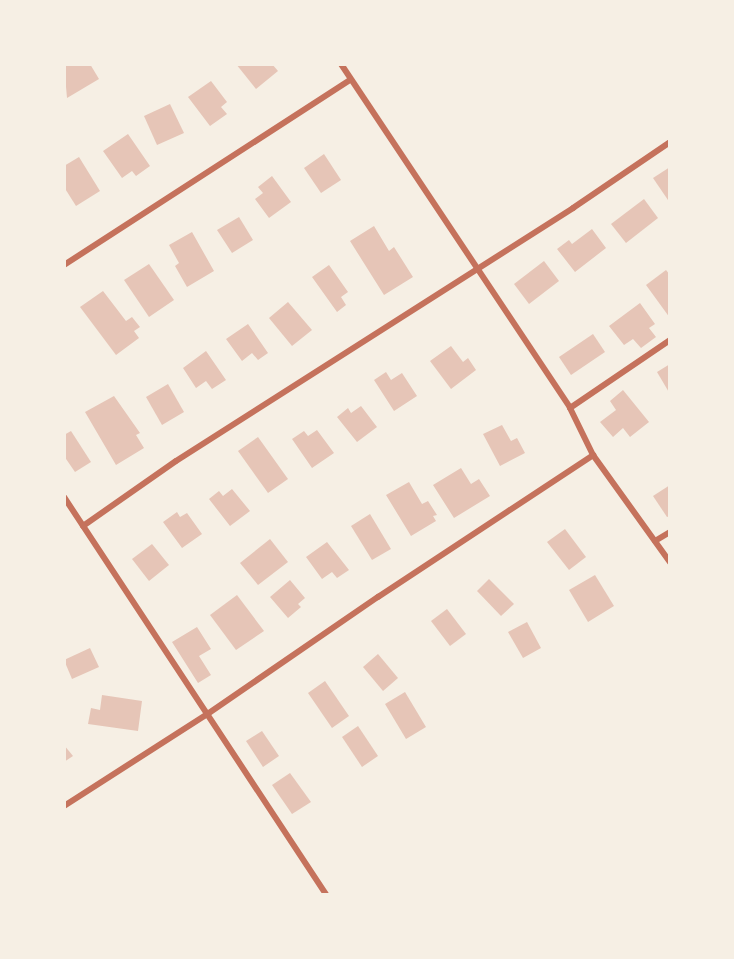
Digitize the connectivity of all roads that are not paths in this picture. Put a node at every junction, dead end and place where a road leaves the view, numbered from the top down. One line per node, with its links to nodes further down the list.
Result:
1 (341, 64): 2 (street)
2 (350, 80): 4 (street); 5 (street)
3 (669, 142): 5 (street)
4 (64, 265)
5 (478, 269): 7 (street); 10 (street)
6 (669, 340): 7 (street)
7 (570, 408): 8 (street)
8 (593, 455): 12 (street); 14 (street)
9 (64, 497): 10 (street)
10 (83, 526): 14 (street)
11 (669, 532): 12 (street)
12 (655, 541): 13 (street)
13 (669, 562)
14 (206, 715): 15 (street); 16 (street)
15 (64, 806)
16 (326, 894)

